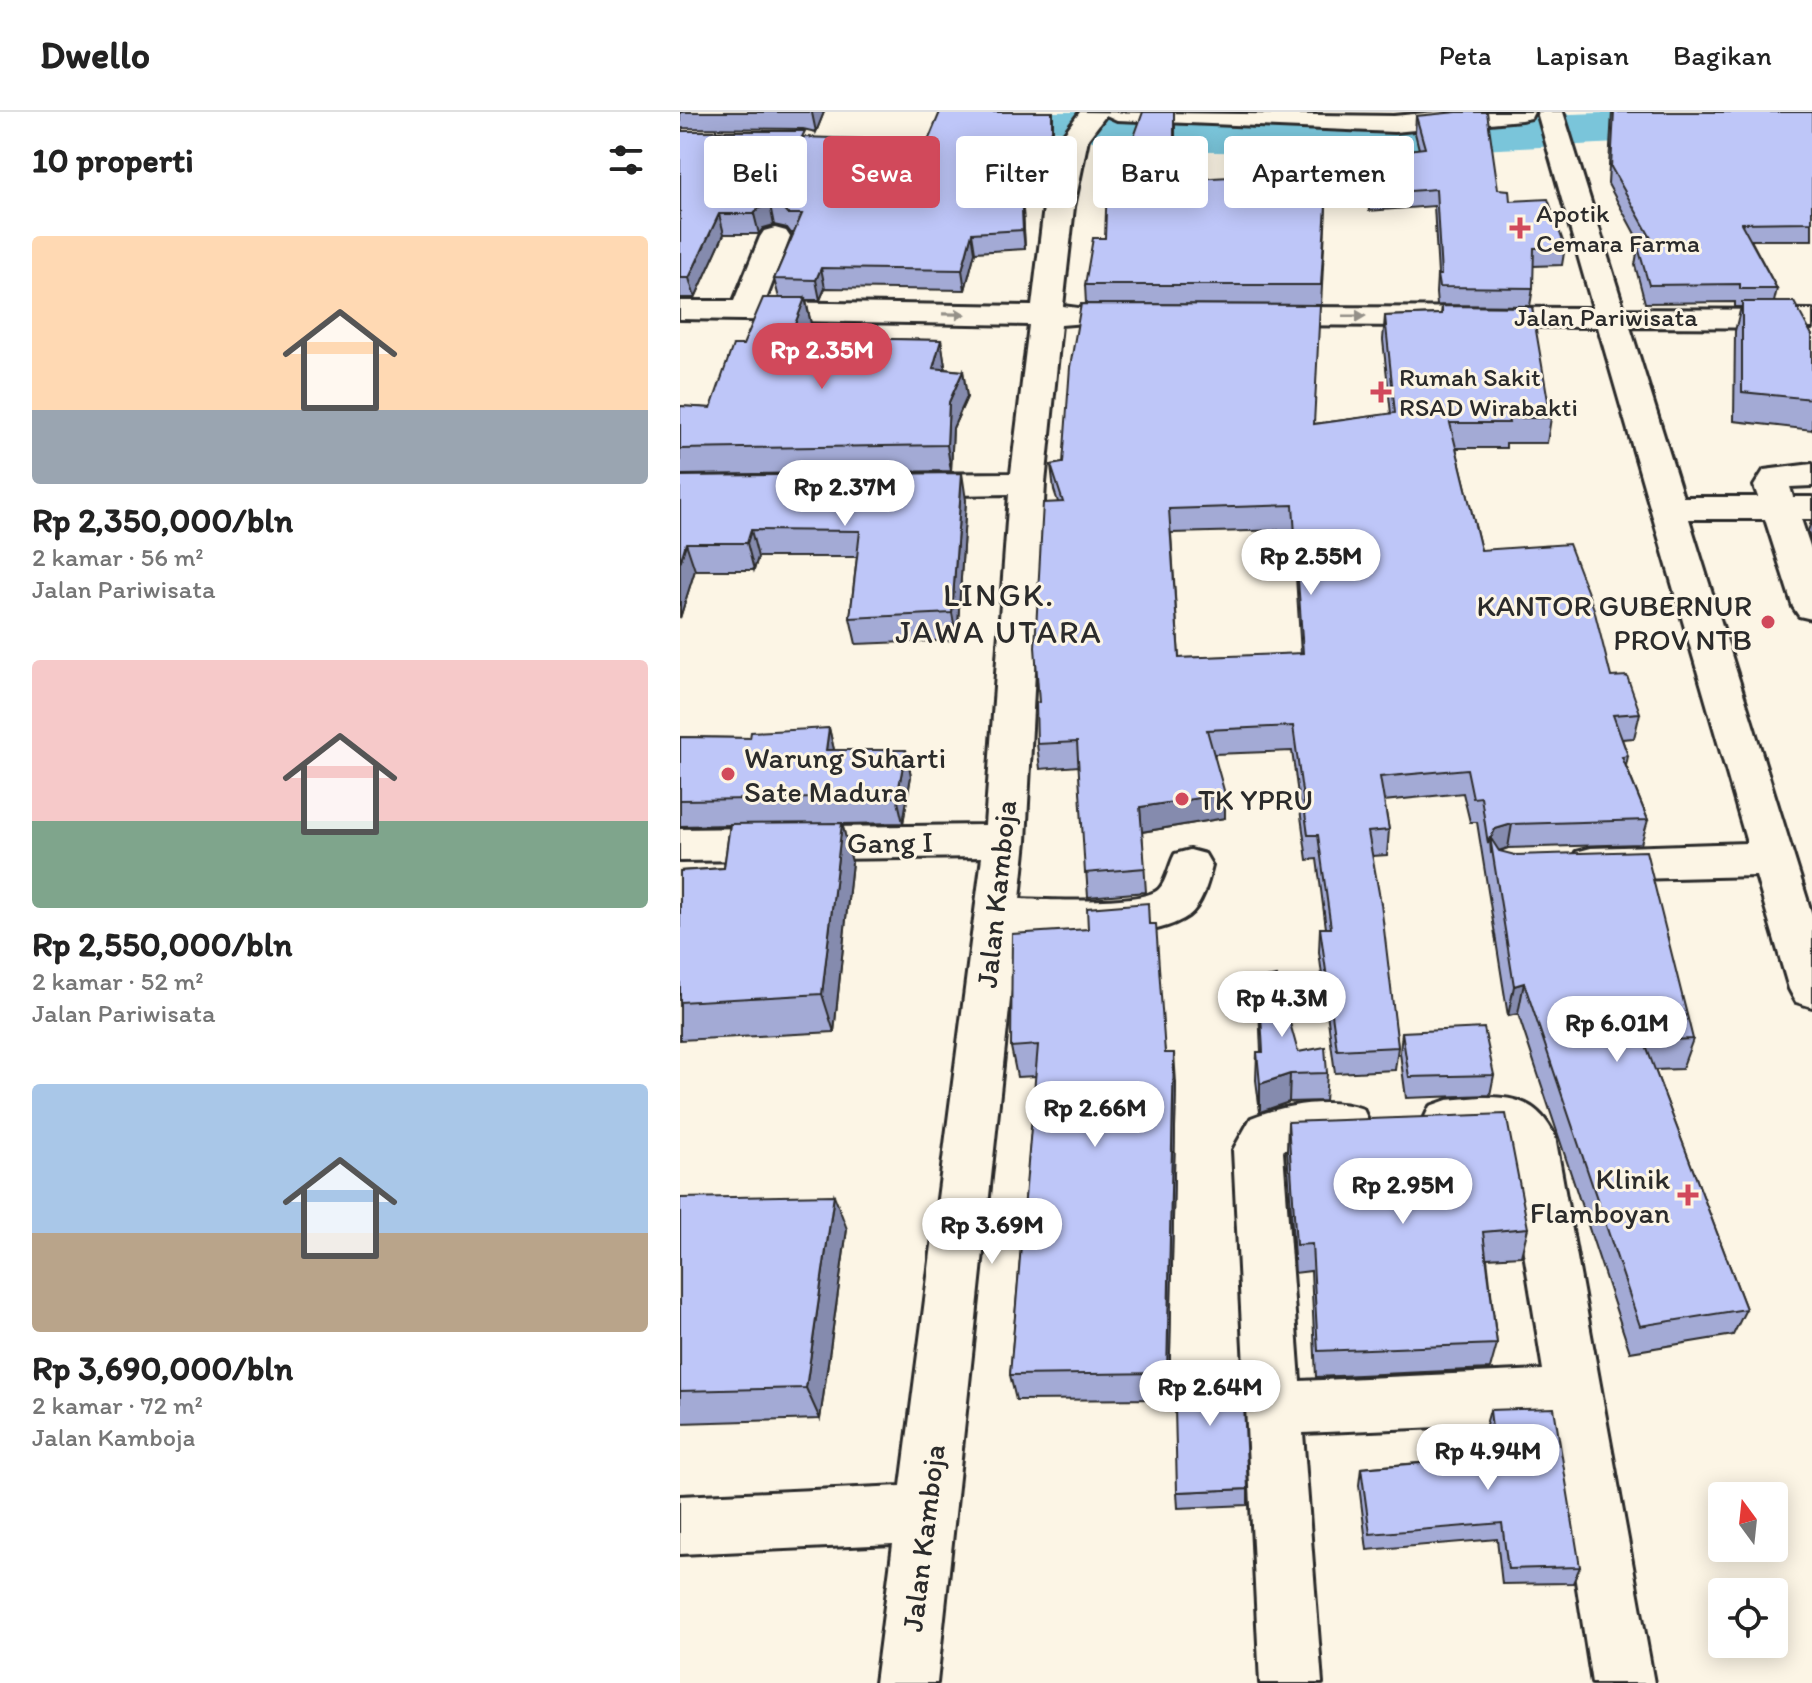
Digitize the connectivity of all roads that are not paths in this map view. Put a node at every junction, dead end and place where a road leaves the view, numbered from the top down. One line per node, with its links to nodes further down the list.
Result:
1 (1521, 112): 2 (street)
2 (1094, 120): 7 (street, Jalan Kamboja)
3 (1553, 126): 10 (street)
4 (775, 237): 6 (street)
5 (680, 310): 6 (street)
6 (746, 311): 7 (street, one-way to 7)
7 (1046, 316): 8 (street); 13 (street, Jalan Kamboja)
8 (1109, 316)
9 (1235, 316): 10 (street, Jalan Pariwisata, one-way to 10)
10 (1612, 317): 11 (street, Jalan Pariwisata); 15 (street)
11 (1812, 319)
12 (1812, 475): 16 (street)
13 (1027, 483): 14 (street); 18 (street, Jalan Kamboja)
14 (869, 486)
15 (1670, 508): 16 (street); 20 (street)
16 (1795, 508): 17 (street)
17 (1812, 607)
18 (1005, 841): 19 (street, Gang I); 23 (street, Jalan Kamboja)
19 (680, 845)
20 (1772, 859): 21 (street); 24 (street)
21 (1555, 865)
22 (1190, 866): 23 (street)
23 (995, 916): 27 (street, Jalan Kamboja)
24 (1812, 989)
25 (1575, 1395): 26 (street); 26 (street); 31 (street)
26 (1274, 1408): 30 (street)
27 (925, 1514): 28 (street); 29 (street, Jalan Kamboja)
28 (680, 1525)
29 (906, 1683)
30 (1291, 1683)
31 (1623, 1683)

